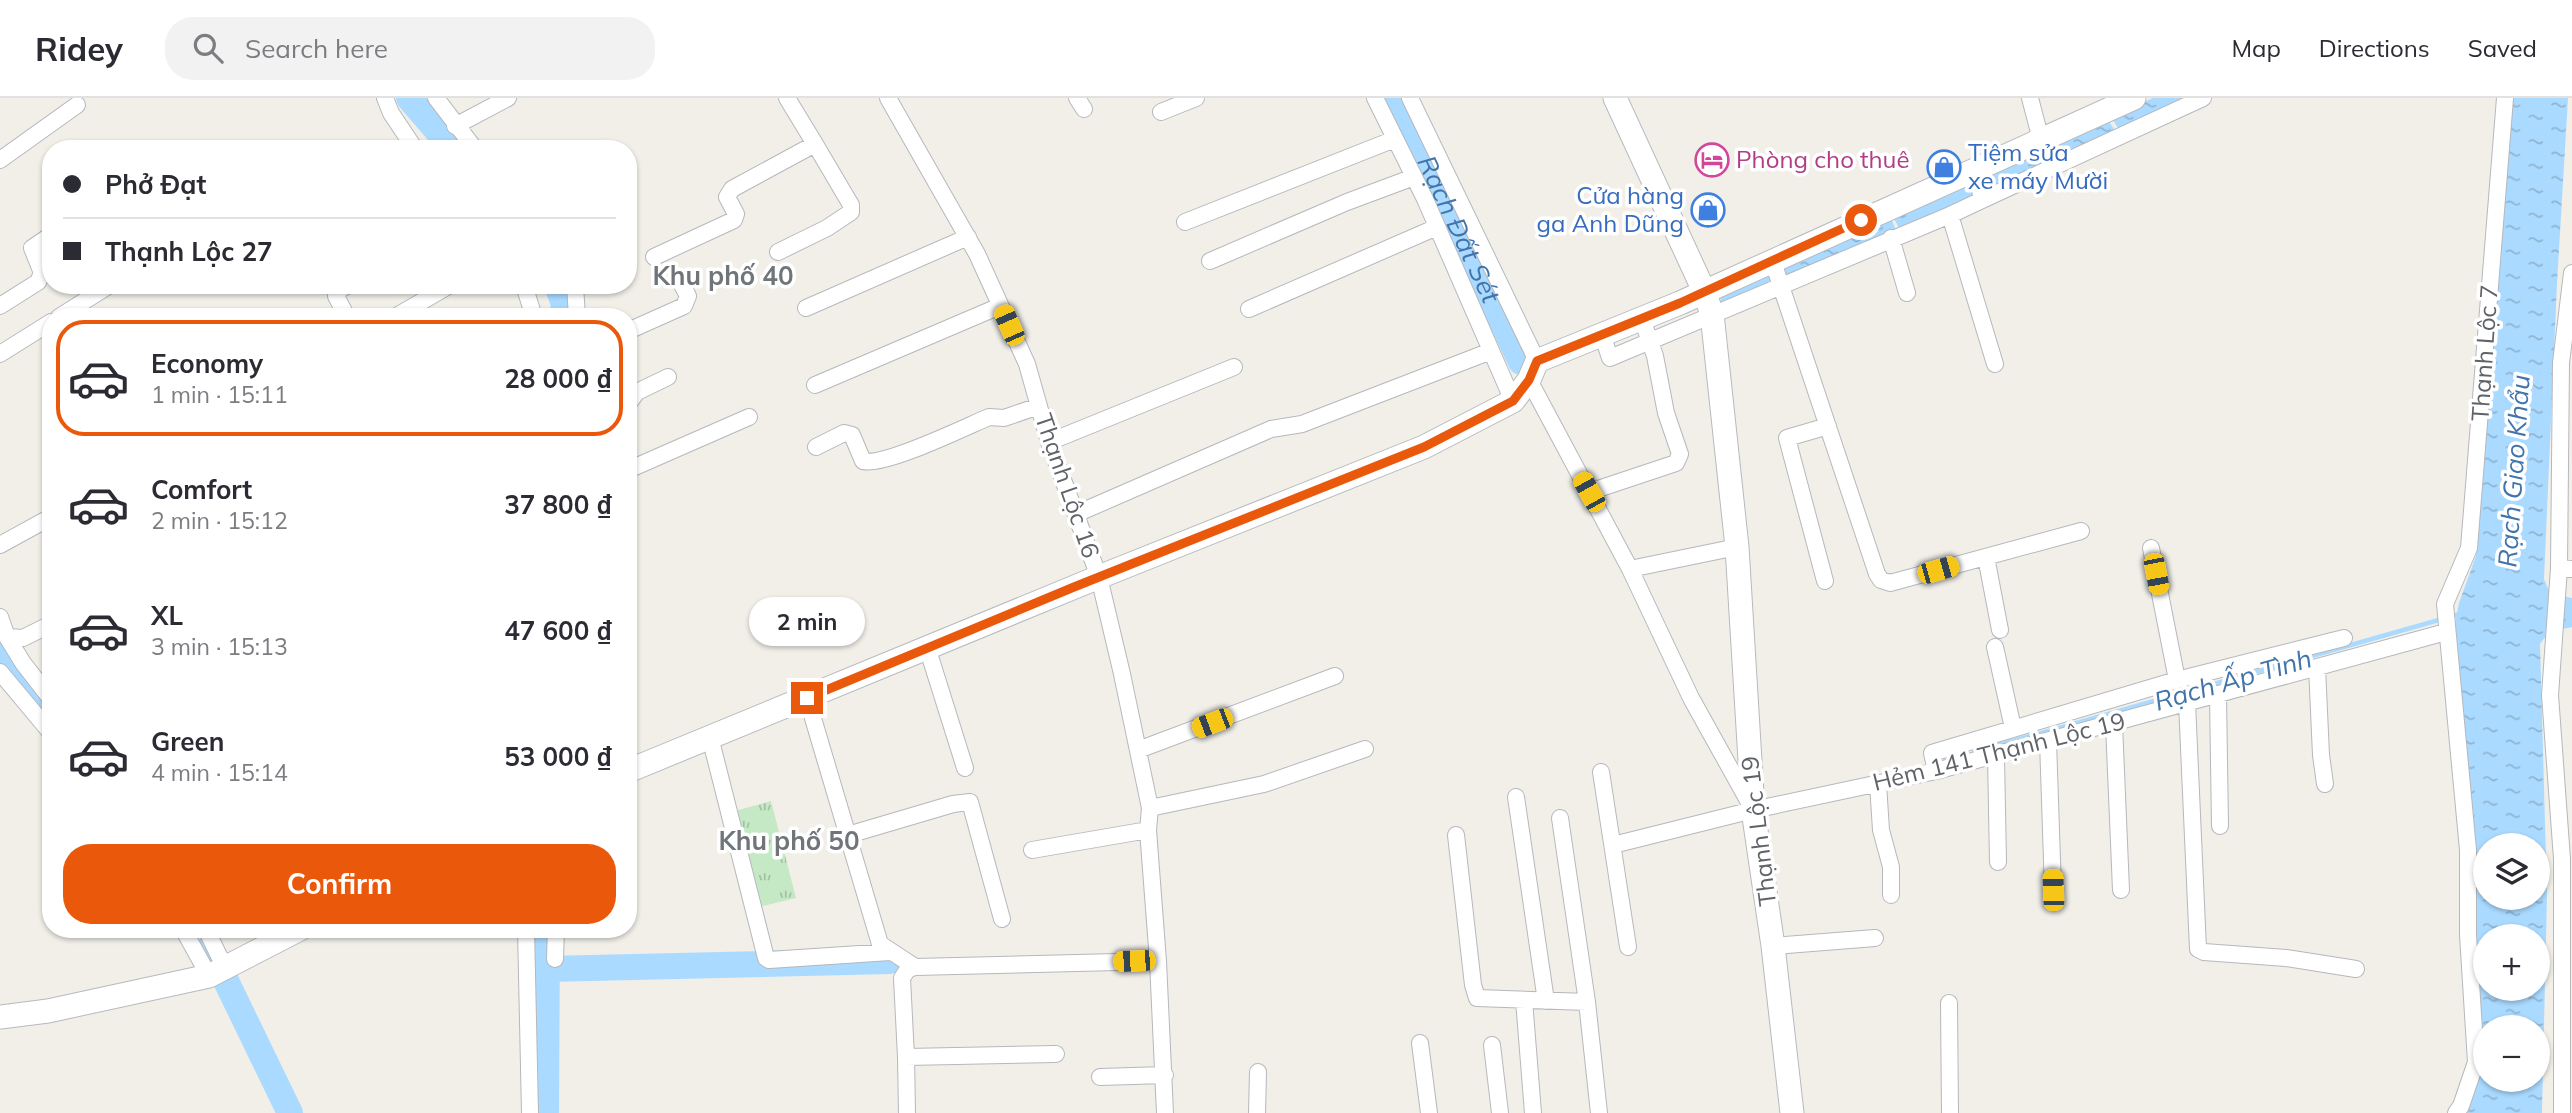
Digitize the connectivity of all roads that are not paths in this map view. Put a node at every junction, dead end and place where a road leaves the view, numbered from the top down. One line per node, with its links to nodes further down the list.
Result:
1 (385, 98): 20 (street)
2 (436, 98): 17 (street)
3 (508, 98): 17 (street)
4 (787, 98): 23 (street)
5 (888, 98): 33 (street, Thạnh Lộc 16)
6 (1196, 98): 16 (street)
7 (1375, 98): 19 (street)
8 (1410, 98): 64 (street)
9 (1615, 98): 44 (street, Thạnh Lộc 19)
10 (2030, 98): 22 (street)
11 (2134, 98): 15 (street)
12 (2203, 98): 18 (street)
13 (2505, 98): 88 (street, Thạnh Lộc 7)
14 (77, 105): 24 (street)
15 (2104, 111): 18 (street); 22 (street)
16 (1161, 112)
17 (455, 126): 21 (street)
18 (2121, 135): 27 (street)
19 (1395, 139): 26 (street); 30 (street)
20 (409, 140)
21 (467, 140)
22 (2041, 140): 25 (street)
23 (815, 144): 35 (street); 36 (street)
24 (0, 160)
25 (1976, 170): 27 (street); 28 (street)
26 (1414, 177): 31 (street); 38 (street)
27 (1982, 200): 29 (street)
28 (1887, 208): 32 (street); 37 (street)
29 (1950, 215): 32 (street); 62 (street)
30 (1185, 222)
31 (1437, 227): 53 (street); 60 (street)
32 (1896, 236): 43 (street); 45 (street)
33 (968, 237): 49 (street, Thạnh Lộc 16); 52 (street)
34 (42, 241): 40 (street)
35 (778, 252)
36 (654, 257)
37 (1772, 259): 43 (street); 44 (street)
38 (1210, 261)
39 (42, 273): 48 (street)
40 (42, 273)
41 (2572, 273): 84 (street)
42 (680, 281): 56 (street)
43 (1781, 286): 54 (street); 71 (street)
44 (1704, 291): 54 (street, Thạnh Lộc 19); 55 (street)
45 (1907, 293)
46 (96, 294): 50 (street)
47 (435, 294): 51 (street)
48 (0, 306)
49 (1000, 306): 66 (street); 69 (street, Thạnh Lộc 16)
50 (73, 308)
51 (410, 308)
52 (806, 308)
53 (1249, 309)
54 (1712, 314): 59 (street); 80 (street, Thạnh Lộc 19)
55 (1642, 319): 58 (street); 59 (street)
56 (637, 327)
57 (42, 328): 61 (street)
58 (1602, 334): 59 (street); 64 (street)
59 (1650, 341): 75 (street)
60 (1491, 351): 68 (street); 76 (street)
61 (0, 354)
62 (1996, 364)
63 (1234, 367): 72 (street)
64 (1533, 371): 68 (street); 75 (street)
65 (668, 377): 67 (street)
66 (815, 385)
67 (637, 392)
68 (1513, 401): 85 (street)
69 (1038, 405): 72 (street, Thạnh Lộc 16); 73 (street)
70 (749, 417): 74 (street)
71 (1828, 426): 82 (street); 86 (street)
72 (1049, 442): 76 (street, Thạnh Lộc 16)
73 (816, 447)
74 (637, 466)
75 (1589, 492): 83 (street)
76 (1076, 514): 85 (street, Thạnh Lộc 16)
77 (42, 522): 79 (street)
78 (2081, 531): 82 (street)
79 (0, 545)
80 (1737, 547): 83 (street); 119 (street, Thạnh Lộc 19)
81 (2151, 548): 98 (street)
82 (1986, 557): 90 (street)
83 (1630, 569): 119 (street)
84 (2566, 569): 146 (street)
85 (1099, 577): 93 (street); 109 (street, Thạnh Lộc 16)
86 (1825, 581)
87 (0, 617): 91 (street)
88 (2445, 618): 95 (street, Hẻm 141 Thạnh Lộc 19); 169 (street, Thạnh Lộc 7)
89 (42, 628): 91 (street)
90 (2000, 630)
91 (7, 637): 99 (street)
92 (2344, 638): 98 (street)
93 (927, 647): 101 (street); 112 (street)
94 (1996, 647): 105 (street)
95 (2317, 667): 100 (street, Hẻm 141 Thạnh Lộc 19); 116 (street)
96 (0, 672): 103 (street)
97 (1335, 676): 109 (street)
98 (2177, 680): 105 (street)
99 (42, 687)
100 (2218, 695): 102 (street, Hẻm 141 Thạnh Lộc 19); 121 (street)
101 (807, 698): 106 (street); 123 (street)
102 (2187, 703): 104 (street, Hẻm 141 Thạnh Lộc 19); 144 (street)
103 (42, 722)
104 (2114, 724): 107 (street, Hẻm 141 Thạnh Lộc 19); 129 (street)
105 (2013, 729): 113 (street)
106 (710, 737): 111 (street); 140 (street)
107 (2048, 741): 110 (street, Hẻm 141 Thạnh Lộc 19); 128 (street)
108 (1365, 749): 118 (street)
109 (1138, 750): 118 (street, Thạnh Lộc 16)
110 (1996, 756): 113 (street, Hẻm 141 Thạnh Lộc 19); 127 (street)
111 (637, 767)
112 (965, 768)
113 (1936, 771): 115 (street, Hẻm 141 Thạnh Lộc 19)
114 (1601, 772): 125 (street)
115 (1878, 784): 119 (street, Hẻm 141 Thạnh Lộc 19); 130 (street)
116 (2325, 784)
117 (1516, 797): 148 (street)
118 (1150, 807): 122 (street, Thạnh Lộc 16)
119 (1753, 810): 125 (street, Hẻm 141 Thạnh Lộc 19); 138 (street, Thạnh Lộc 19)
120 (1560, 818): 149 (street)
121 (2220, 826)
122 (1148, 830): 126 (street); 142 (street, Thạnh Lộc 16)
123 (848, 835): 131 (street); 140 (street)
124 (1456, 835): 147 (street)
125 (1613, 845): 139 (street)
126 (1032, 850)
127 (1998, 862)
128 (2053, 890)
129 (2121, 890)
130 (1891, 895)
131 (1002, 919)
132 (191, 938): 145 (street)
133 (210, 938): 145 (street)
134 (283, 938): 145 (street)
135 (526, 938): 159 (street)
136 (556, 938): 141 (street)
137 (1875, 938): 138 (street)
138 (1773, 946): 167 (street, Thạnh Lộc 19)
139 (1628, 947)
140 (890, 952): 143 (street)
141 (555, 960)
142 (1158, 961): 143 (street); 157 (street, Thạnh Lộc 16)
143 (915, 967): 155 (street)
144 (2356, 969)
145 (221, 971): 151 (street)
146 (2567, 989): 170 (street)
147 (1524, 1000): 148 (street); 165 (street)
148 (1546, 1001): 149 (street)
149 (1587, 1002): 166 (street)
150 (1949, 1003): 168 (street)
151 (0, 1017)
152 (1420, 1043): 163 (street)
153 (1492, 1045): 164 (street)
154 (1056, 1054): 155 (street)
155 (906, 1057): 160 (street)
156 (1258, 1072): 162 (street)
157 (1165, 1075): 158 (street); 161 (street, Thạnh Lộc 16)
158 (1100, 1077)
159 (530, 1113)
160 (907, 1113)
161 (1165, 1113)
162 (1258, 1113)
163 (1429, 1113)
164 (1500, 1113)
165 (1533, 1113)
166 (1599, 1113)
167 (1792, 1113)
168 (1950, 1113)
169 (2456, 1113)
170 (2562, 1113)

